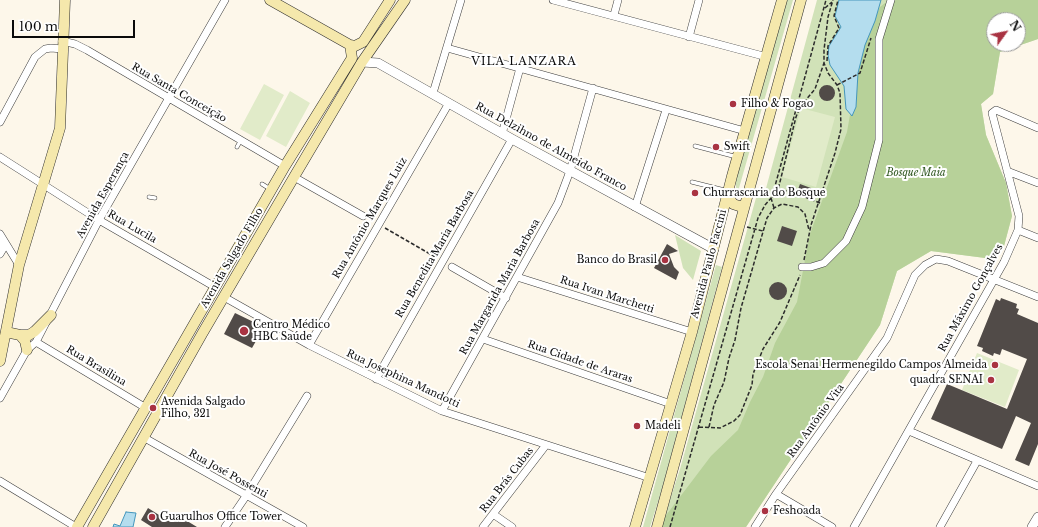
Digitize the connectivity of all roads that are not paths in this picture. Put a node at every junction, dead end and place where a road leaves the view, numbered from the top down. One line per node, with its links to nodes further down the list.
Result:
1 (225, 0): 25 (street, Avenida Esperança)
2 (270, 0): 16 (main road)
3 (390, 0): 16 (main road)
4 (405, 0): 17 (main road, Avenida Salgado Filho)
5 (461, 0): 18 (street)
6 (553, 0): 13 (street)
7 (618, 0): 13 (street)
8 (699, 0): 14 (street)
9 (782, 0): 19 (main road, Avenida Paulo Faccini)
10 (801, 0): 53 (main road, Avenida Paulo Faccini)
11 (891, 0): 64 (street)
12 (66, 3): 15 (main road)
13 (614, 16): 14 (street)
14 (689, 37): 19 (street)
15 (62, 45): 25 (street, Rua Santa Conceição); 28 (street); 48 (main road)
16 (350, 45): 38 (main road, Avenida Salgado Filho)
17 (373, 46): 20 (main road, Avenida Salgado Filho); 21 (street)
18 (447, 48): 22 (street); 24 (street)
19 (767, 57): 30 (main road, Avenida Paulo Faccini)
20 (362, 62): 21 (street, Rua Delzihno de Almeido Franco); 42 (main road, Avenida Salgado Filho)
21 (378, 63): 24 (street, Rua Delzihno de Almeido Franco)
22 (520, 68): 23 (street); 31 (street)
23 (593, 88): 27 (street); 39 (street, Rua Margarida Maria Barbosa)
24 (433, 93): 26 (street, Rua Delzihno de Almeido Franco)
25 (169, 99): 32 (street, Rua Santa Conceição); 56 (street, Avenida Esperança)
26 (449, 103): 31 (street, Rua Delzihno de Almeido Franco); 78 (street, Rua Antônio Marques Luiz)
27 (666, 110): 30 (street); 54 (street)
28 (0, 122)
29 (1038, 128): 40 (street, Rua Máximo Gonçalves)
30 (745, 131): 37 (main road, Avenida Paulo Faccini)
31 (502, 134): 33 (street, Rua Delzihno de Almeido Franco)
32 (240, 140): 35 (lane); 38 (street, Rua Santa Conceição)
33 (512, 140): 39 (street, Rua Delzihno de Almeido Franco); 81 (street, Rua Benedita Maria Barbosa)
34 (695, 146): 37 (lane)
35 (237, 147)
36 (1, 158): 48 (street, Rua Lucila)
37 (738, 158): 41 (main road, Avenida Paulo Faccini)
38 (285, 166): 49 (main road, Avenida Salgado Filho)
39 (570, 171): 54 (street, Rua Delzihno de Almeido Franco); 66 (street, Rua Margarida Maria Barbosa)
40 (1007, 171): 43 (street); 47 (street, Rua Máximo Gonçalves)
41 (732, 176): 50 (main road, Avenida Paulo Faccini); 53 (main road)
42 (294, 177): 55 (street); 70 (main road, Avenida Salgado Filho)
43 (1024, 178): 45 (street); 47 (street)
44 (692, 182): 50 (lane)
45 (1038, 183)
46 (262, 184): 49 (lane)
47 (1011, 184): 57 (street, Rua Máximo Gonçalves)
48 (43, 185): 56 (street, Rua Lucila); 62 (main road)
49 (271, 189): 68 (main road, Avenida Salgado Filho)
50 (728, 191): 60 (main road, Avenida Paulo Faccini)
51 (152, 193): 52 (lane)
52 (149, 197)
53 (745, 205): 65 (main road, Avenida Paulo Faccini)
54 (635, 207): 60 (street, Rua Delzihno de Almeido Franco)
55 (363, 216)
56 (99, 220): 68 (street, Rua Lucila); 72 (street, Avenida Esperança)
57 (1018, 230): 59 (street); 67 (street, Rua Máximo Gonçalves)
58 (0, 235): 61 (street); 62 (street)
59 (1038, 238)
60 (714, 249): 65 (main road); 74 (main road, Avenida Paulo Faccini)
61 (0, 254)
62 (19, 265): 73 (main road)
63 (452, 267): 71 (street)
64 (802, 267)
65 (727, 268): 105 (main road, Avenida Paulo Faccini)
66 (517, 277): 71 (street, Rua Margarida Maria Barbosa); 74 (street, Rua Ivan Marchetti)
67 (992, 279): 69 (street, Rua Antônio Vita); 87 (street, Rua Máximo Gonçalves); 94 (street, Rua Antônio Vita)
68 (215, 287): 85 (main road, Avenida Salgado Filho)
69 (1038, 297)
70 (224, 298): 78 (street, Rua Josephina Mandotti); 88 (main road, Avenida Salgado Filho)
71 (506, 298): 76 (street, Rua Margarida Maria Barbosa)
72 (50, 315): 75 (main road); 77 (street, Avenida Esperança)
73 (6, 332): 75 (main road); 80 (main road)
74 (692, 332): 84 (main road, Avenida Paulo Faccini)
75 (20, 335): 79 (main road)
76 (483, 338): 84 (street, Rua Cidade de Araras); 86 (street, Rua Margarida Maria Barbosa)
77 (36, 342): 79 (street, Avenida Esperança); 85 (street, Rua Brasilina)
78 (309, 344): 81 (street, Rua Josephina Mandotti)
79 (27, 350): 83 (street, Avenida Esperança)
80 (0, 361)
81 (376, 379): 86 (street, Rua Josephina Mandotti)
82 (307, 396): 95 (street)
83 (0, 398)
84 (671, 404): 91 (main road, Avenida Paulo Faccini)
85 (146, 408): 98 (main road, Avenida Salgado Filho)
86 (442, 411): 89 (street, Rua Josephina Mandotti)
87 (909, 431): 90 (street); 108 (street, Rua Máximo Gonçalves)
88 (143, 437): 95 (street, Rua José Possenti); 99 (main road, Avenida Salgado Filho)
89 (546, 445): 91 (street, Rua Josephina Mandotti); 96 (street, Rua Brás Cubas)
90 (977, 461): 93 (street); 109 (street)
91 (650, 478): 104 (main road, Avenida Paulo Faccini)
92 (0, 481): 98 (street)
93 (1038, 486)
94 (776, 494): 106 (street, Rua Antônio Vita); 107 (street)
95 (246, 496): 100 (street); 101 (street, Rua José Possenti)
96 (493, 514): 102 (street, Rua Brás Cubas); 103 (street)
97 (1038, 517): 110 (street)
98 (76, 527)
99 (93, 527)
100 (225, 527)
101 (303, 527)
102 (483, 527)
103 (512, 527)
104 (635, 527)
105 (657, 527)
106 (755, 527)
107 (832, 527)
108 (854, 527)
109 (940, 527)
110 (1032, 527)

